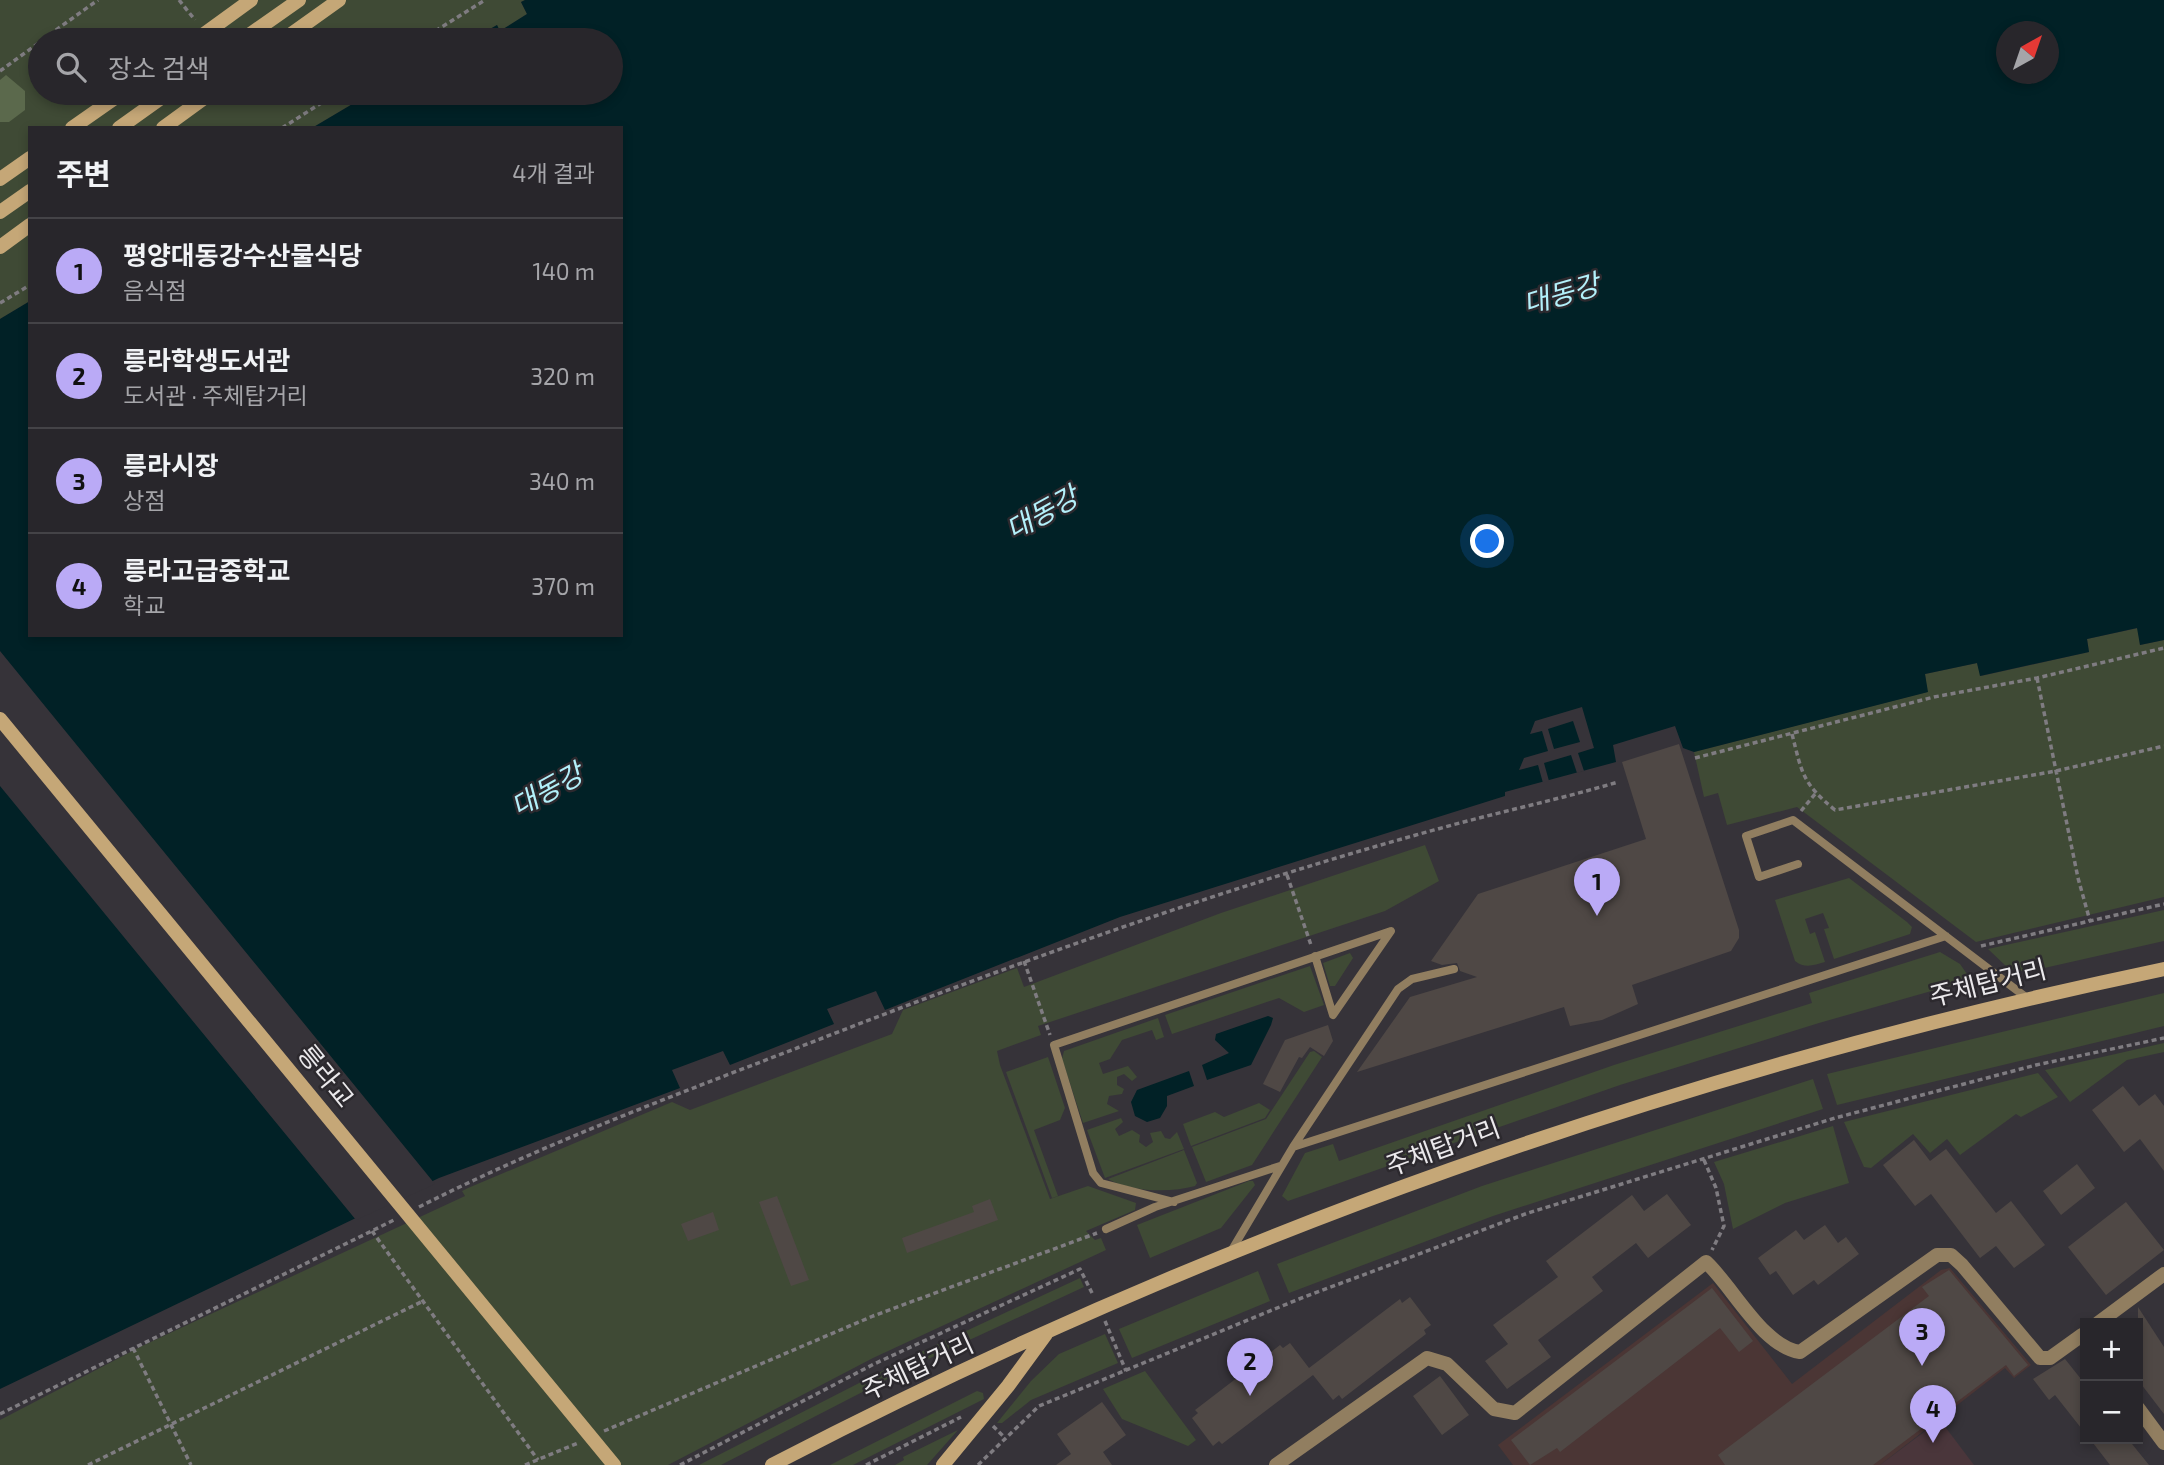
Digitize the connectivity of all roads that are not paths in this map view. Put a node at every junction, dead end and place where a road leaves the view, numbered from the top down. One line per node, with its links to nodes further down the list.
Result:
1 (251, 0): 4 (main road)
2 (299, 0): 5 (main road)
3 (339, 0): 6 (main road)
4 (212, 28)
5 (259, 28)
6 (300, 28)
7 (105, 105): 10 (main road)
8 (151, 105): 11 (main road)
9 (195, 105): 12 (main road)
10 (75, 126)
11 (122, 126)
12 (166, 126)
13 (28, 159): 14 (main road)
14 (0, 179)
15 (28, 192): 16 (main road)
16 (0, 212)
17 (28, 226): 18 (main road)
18 (0, 247)
19 (0, 719): 37 (main road, 릉라교, bridge)
20 (1798, 864): 21 (lane)
21 (1946, 936): 25 (lane); 26 (lane)
22 (1315, 956): 22 (lane); 28 (lane)
23 (1454, 969): 26 (lane)
24 (2164, 969): 25 (main road, 주체탑거리)
25 (2026, 998): 30 (main road, 주체탑거리)
26 (1293, 1147): 27 (lane)
27 (1280, 1166): 28 (lane); 30 (lane)
28 (1174, 1202): 29 (lane)
29 (1106, 1230)
30 (1230, 1254): 33 (main road, 주체탑거리)
31 (2164, 1274): 32 (street)
32 (2105, 1318)
33 (1047, 1333): 38 (main road, 주체탑거리); 39 (main road)
34 (2080, 1338): 40 (street)
35 (2143, 1415): 36 (street)
36 (2164, 1443)
37 (614, 1465)
38 (772, 1465)
39 (943, 1465)
40 (1276, 1465)

